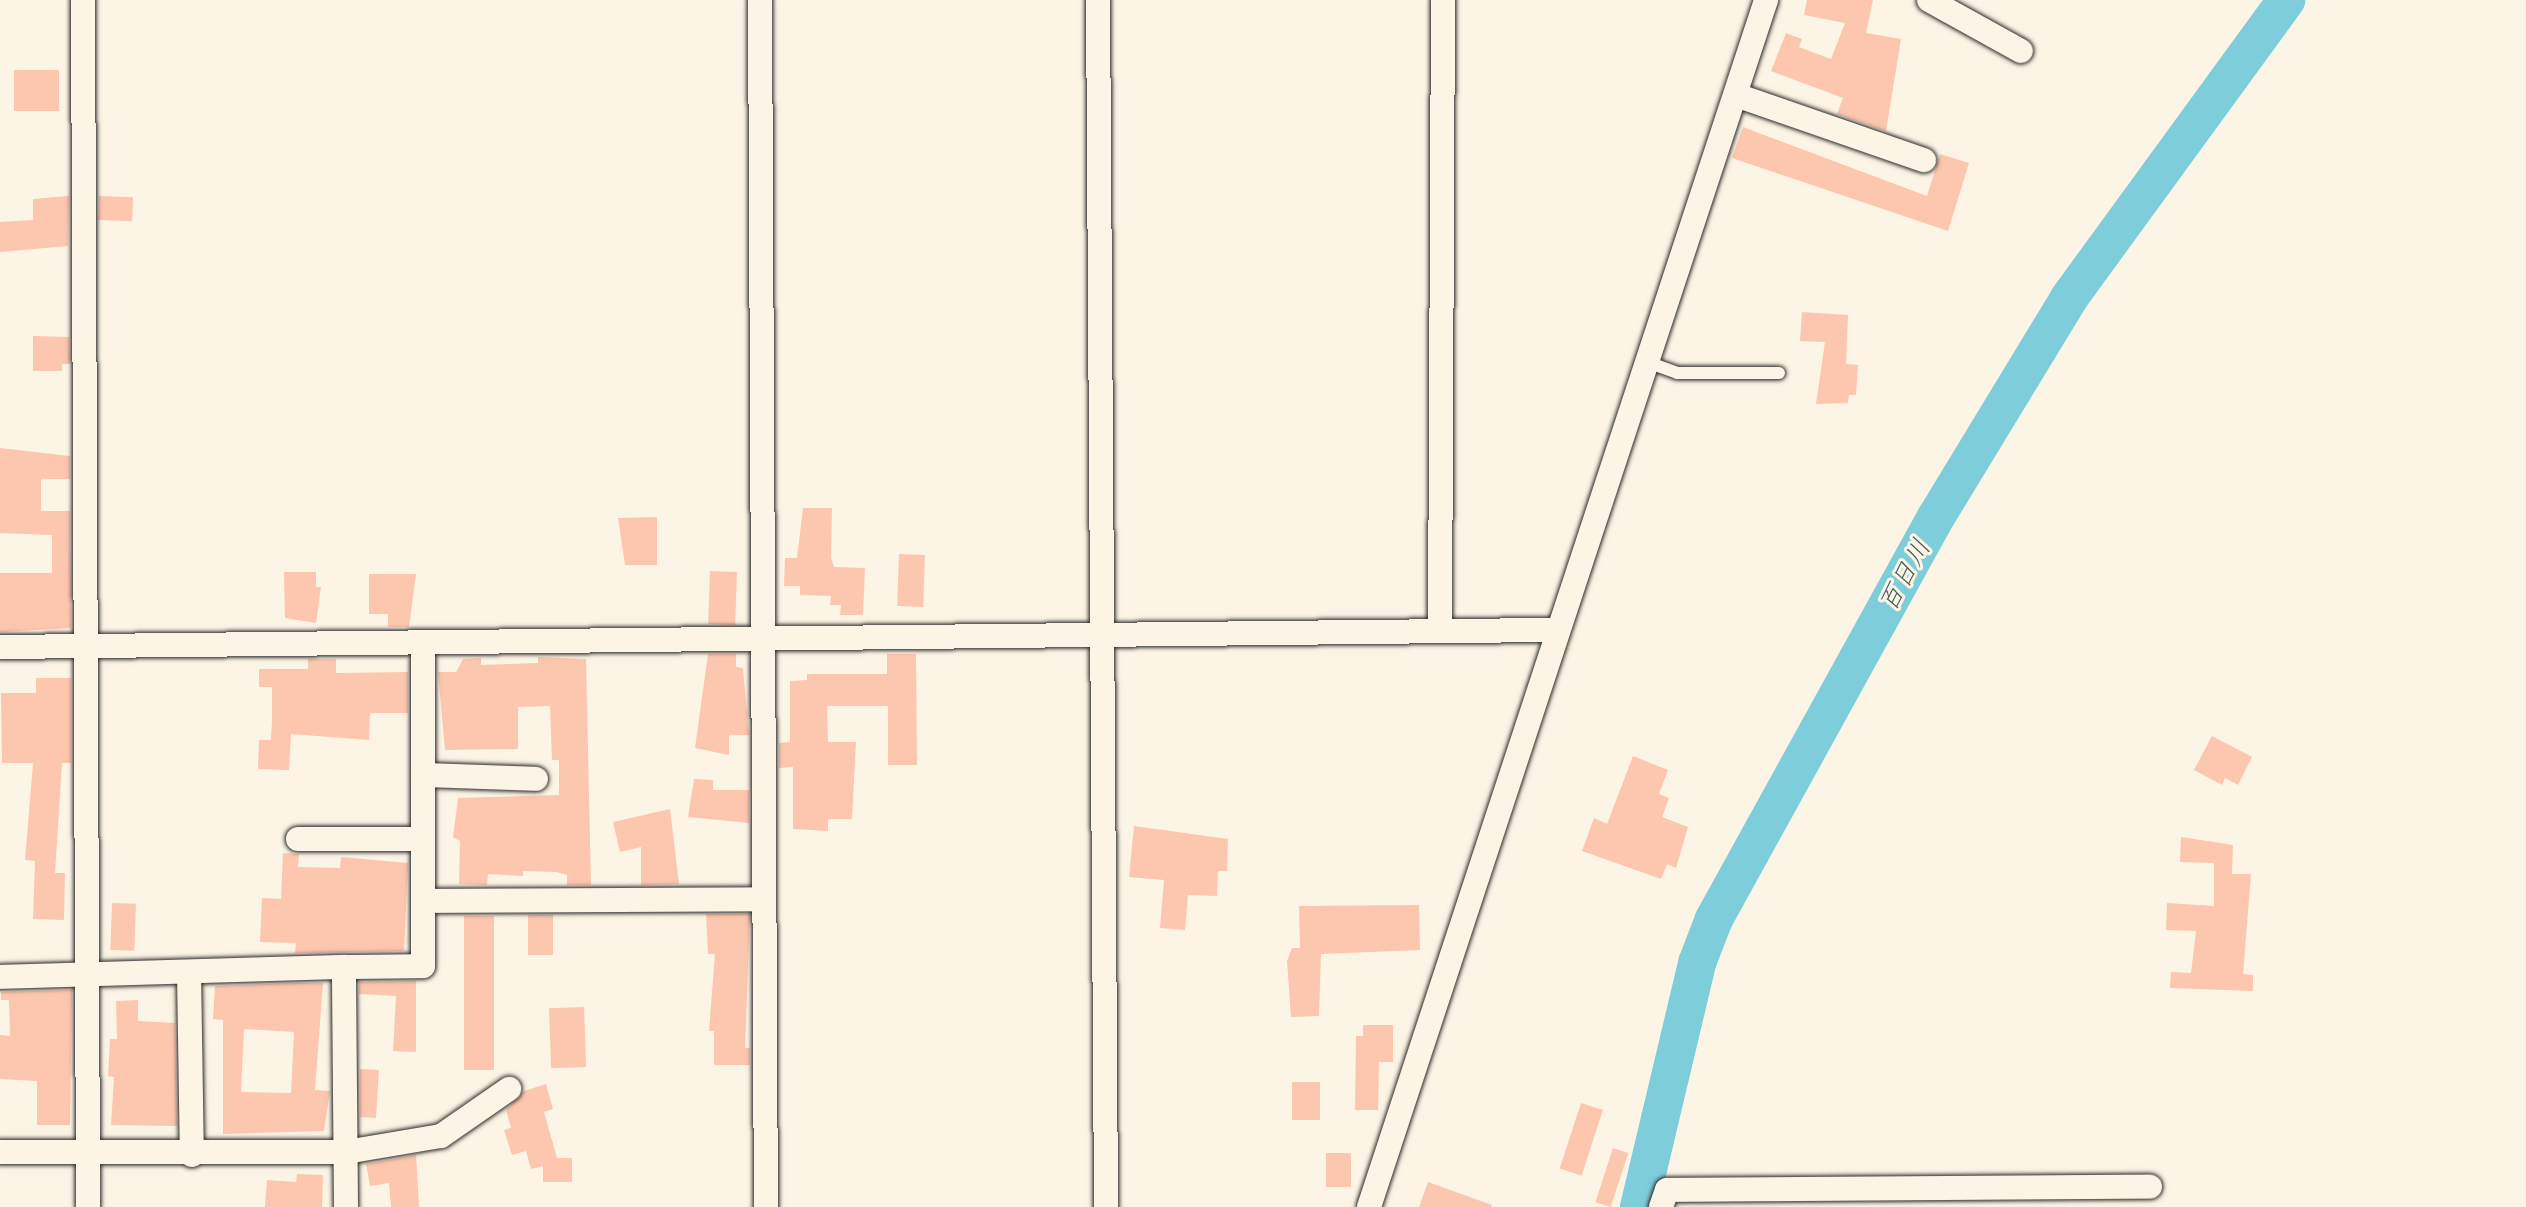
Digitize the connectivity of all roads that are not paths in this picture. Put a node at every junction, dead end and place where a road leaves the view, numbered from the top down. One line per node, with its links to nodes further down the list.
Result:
1 (83, 0): 17 (street)
2 (760, 0): 15 (street)
3 (1098, 0): 14 (street)
4 (1443, 0): 12 (street)
5 (1766, 0): 8 (street)
6 (1929, 0): 7 (street)
7 (2021, 51)
8 (1736, 95): 9 (street); 10 (street)
9 (1924, 160)
10 (1650, 363): 11 (lane); 13 (street)
11 (1779, 373)
12 (1440, 630): 13 (street); 14 (street)
13 (1557, 630): 39 (street)
14 (1100, 634): 15 (street); 38 (street)
15 (763, 641): 16 (street); 23 (street)
16 (423, 642): 17 (street); 19 (street)
17 (85, 646): 18 (street); 27 (street)
18 (0, 647)
19 (423, 775): 20 (street); 22 (street)
20 (536, 779)
21 (298, 839): 22 (street)
22 (423, 839): 24 (street)
23 (764, 899): 24 (street); 37 (street)
24 (423, 901): 25 (street)
25 (344, 967): 26 (street); 31 (street)
26 (189, 972): 27 (street); 33 (street)
27 (87, 975): 28 (street); 32 (street)
28 (0, 977)
29 (509, 1089): 31 (street)
30 (0, 1152): 32 (street)
31 (346, 1152): 33 (street); 36 (street)
32 (87, 1155): 33 (street); 35 (street)
33 (192, 1155)
34 (2150, 1187): 40 (street)
35 (88, 1207)
36 (346, 1207)
37 (766, 1207)
38 (1106, 1207)
39 (1369, 1207)
40 (1661, 1207)

